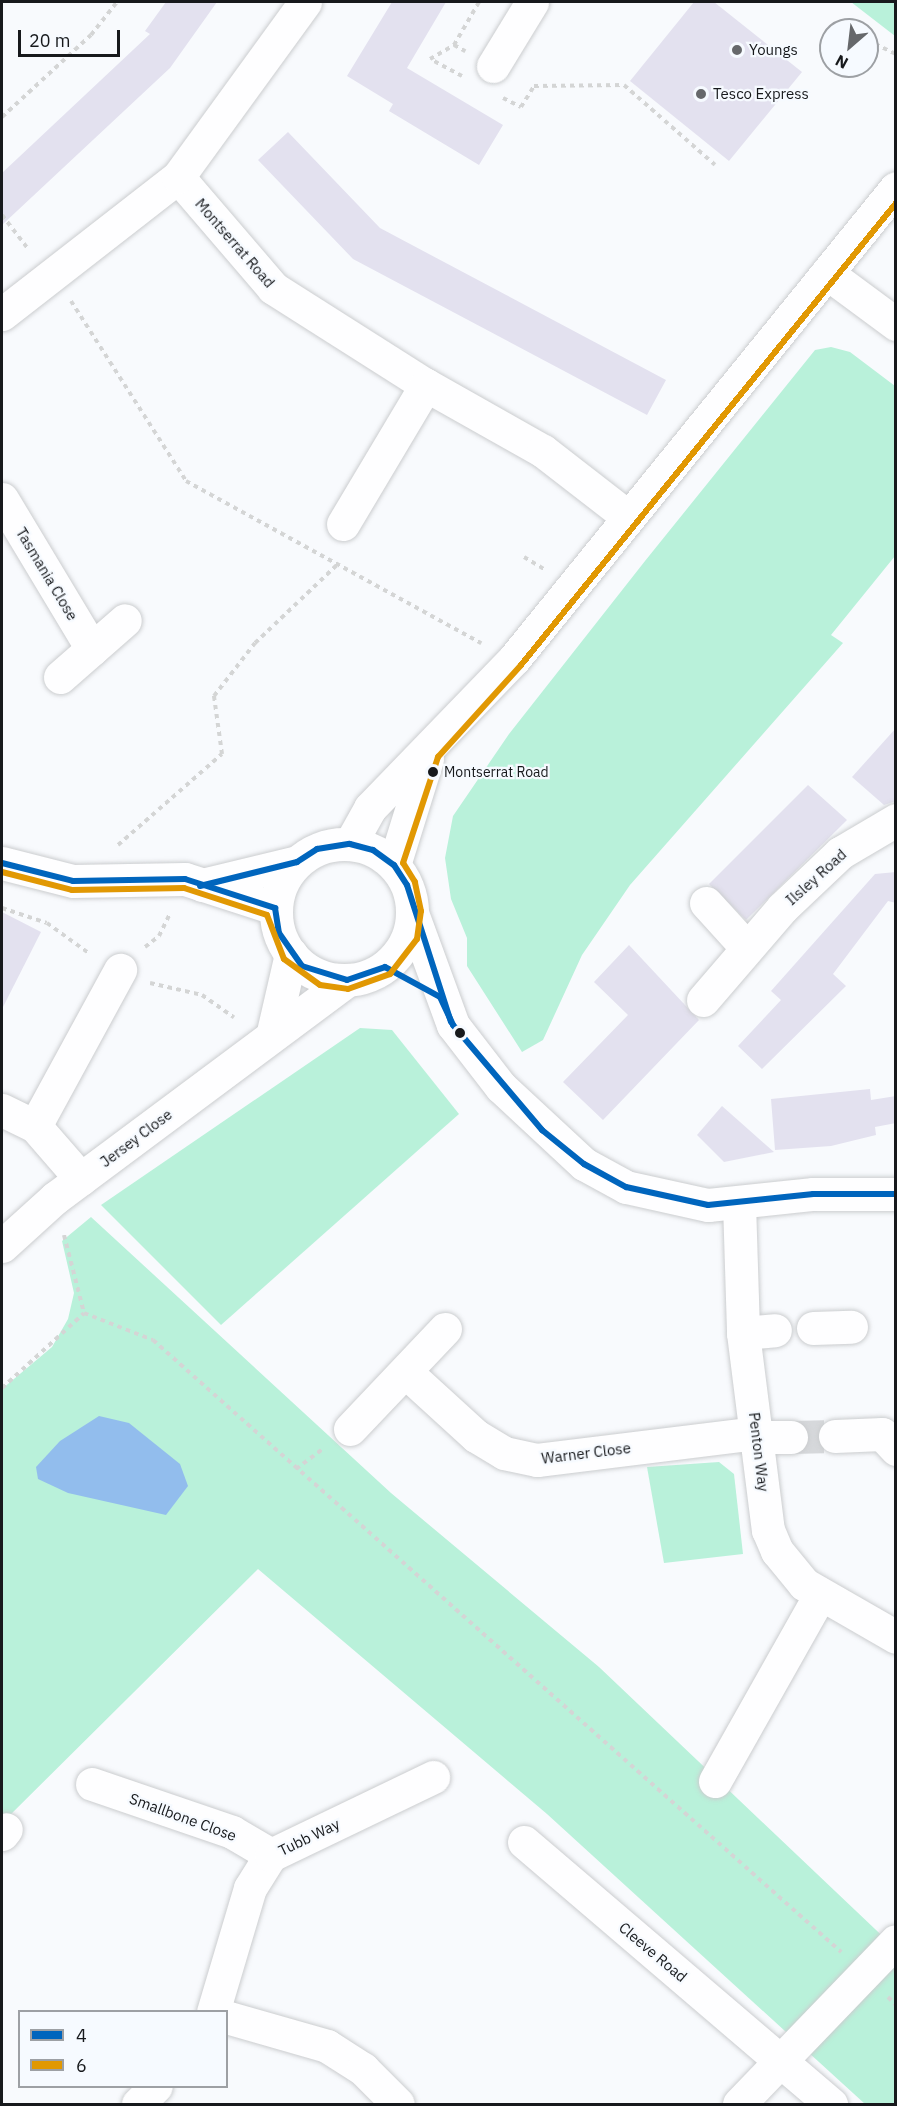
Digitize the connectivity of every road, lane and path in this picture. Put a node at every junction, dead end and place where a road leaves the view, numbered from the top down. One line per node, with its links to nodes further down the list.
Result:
1 (117, 2): 9 (path)
2 (305, 2): 11 (street)
3 (479, 2): 5 (path)
4 (532, 2): 8 (street)
5 (454, 45): 8 (path); 8 (path)
6 (879, 46): 7 (path)
7 (896, 54)
8 (485, 79): 10 (path)
9 (2, 117)
10 (715, 165)
11 (178, 177): 17 (street); 19 (street, Montserrat Road)
12 (896, 188): 15 (street)
13 (2, 214): 14 (path)
14 (36, 260)
15 (827, 273): 18 (street); 21 (street)
16 (70, 300): 24 (path)
17 (2, 315)
18 (896, 324)
19 (426, 386): 21 (street, Montserrat Road); 22 (street)
20 (2, 499): 28 (street, Tasmania Close)
21 (628, 517): 30 (street)
22 (343, 524)
23 (524, 557): 25 (path)
24 (337, 565): 27 (path); 33 (path)
25 (550, 572)
26 (125, 620): 28 (street)
27 (482, 644)
28 (92, 649): 29 (street)
29 (60, 677)
30 (430, 752): 32 (street); 36 (street)
31 (896, 820): 41 (street, Ilsley Road)
32 (350, 844): 34 (street); 36 (street)
33 (110, 851)
34 (297, 862): 37 (street); 39 (street)
35 (2, 863): 37 (street)
36 (394, 865): 40 (street)
37 (192, 883): 39 (street); 43 (path)
38 (706, 903): 41 (street)
39 (275, 908): 42 (street)
40 (412, 913): 44 (street); 46 (street)
41 (746, 947): 47 (street, Ilsley Road)
42 (291, 954): 45 (street); 48 (street)
43 (129, 960): 50 (street)
44 (385, 967): 45 (street); 46 (street)
45 (347, 980): 48 (street, Jersey Close)
46 (440, 997): 54 (street)
47 (703, 1000)
48 (273, 1032): 51 (street, Jersey Close)
49 (2, 1110): 50 (street)
50 (35, 1126): 51 (street)
51 (81, 1179): 53 (street, Jersey Close)
52 (896, 1194): 54 (street)
53 (55, 1198): 55 (street, Jersey Close); 56 (path)
54 (739, 1203): 61 (street, Penton Way)
55 (2, 1246)
56 (84, 1313): 63 (path); 77 (path)
57 (851, 1327): 58 (street)
58 (813, 1328)
59 (445, 1329): 62 (street)
60 (775, 1330): 61 (street)
61 (742, 1333): 65 (street, Penton Way)
62 (408, 1374): 64 (street); 65 (street, Warner Close)
63 (2, 1388)
64 (350, 1429)
65 (757, 1435): 67 (street, Warner Close); 69 (street, Penton Way)
66 (835, 1436): 68 (street)
67 (791, 1437)
68 (896, 1449)
69 (820, 1595): 70 (street, Penton Way); 72 (street)
70 (896, 1637)
71 (433, 1777): 75 (street, Tubb Way)
72 (715, 1781)
73 (92, 1784): 75 (street, Smallbone Close)
74 (524, 1842): 81 (street, Cleeve Road)
75 (271, 1855): 79 (street, Tubb Way)
76 (896, 1941): 77 (street)
77 (865, 1974): 78 (path); 81 (street)
78 (896, 2005)
79 (214, 2010)
80 (228, 2018): 84 (street)
81 (782, 2062): 85 (street); 86 (street, Cleeve Road)
82 (154, 2088): 83 (street)
83 (138, 2104)
84 (398, 2104)
85 (739, 2104)
86 (831, 2104)

